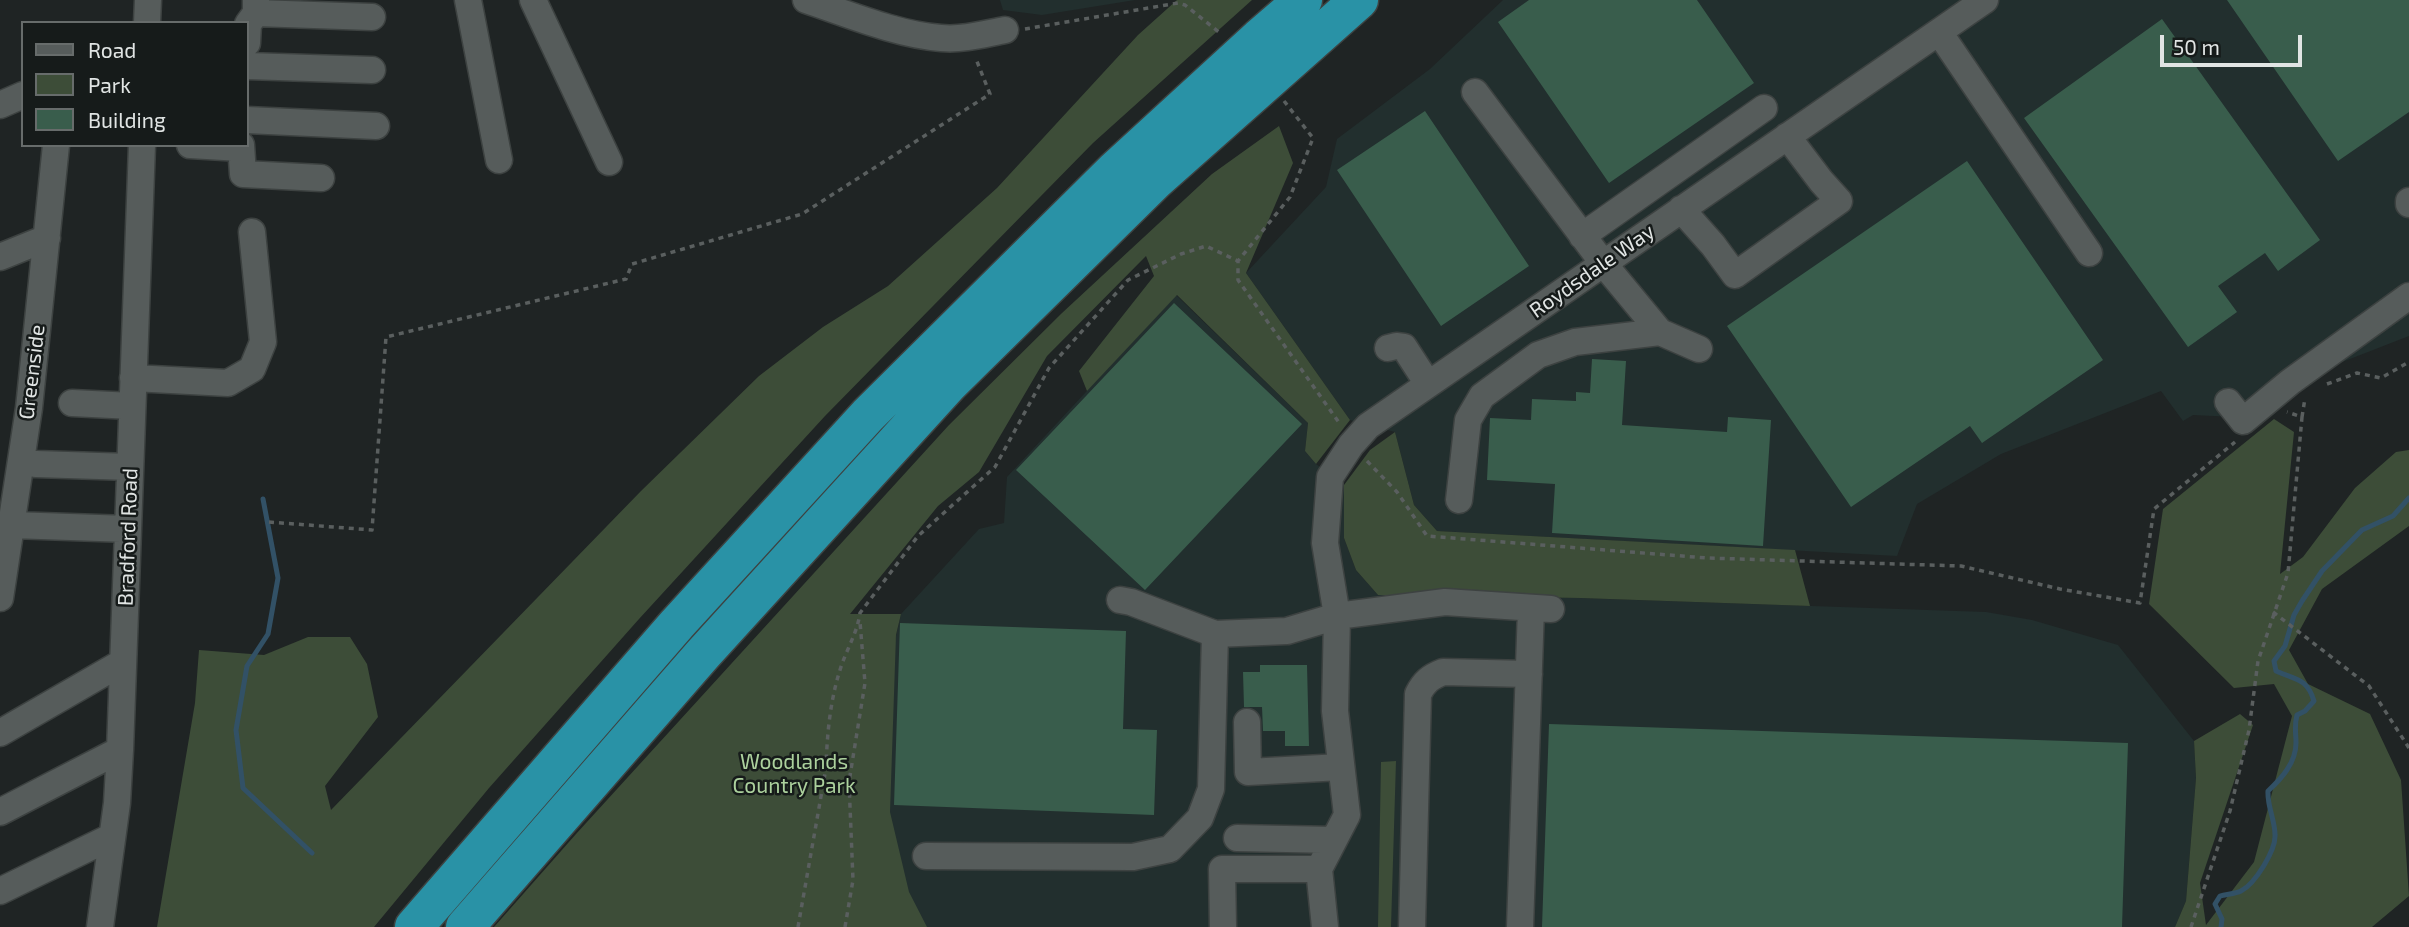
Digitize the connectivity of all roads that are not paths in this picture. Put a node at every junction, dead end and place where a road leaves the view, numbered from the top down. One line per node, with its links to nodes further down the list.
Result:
1 (148, 0): 10 (street)
2 (468, 0): 27 (street)
3 (533, 0): 28 (street)
4 (806, 0): 12 (street)
5 (1304, 0): 69 (highway)
6 (1359, 0): 70 (highway)
7 (1985, 0): 13 (street, Roydsdale Way)
8 (256, 6): 9 (street); 11 (street)
9 (372, 17)
10 (147, 21)
11 (248, 24)
12 (1006, 30)
13 (1939, 32): 22 (street, Roydsdale Way); 34 (street)
14 (248, 66): 15 (street)
15 (372, 70)
16 (1475, 92): 32 (street)
17 (21, 96): 18 (street)
18 (0, 105)
19 (1765, 108): 32 (street)
20 (248, 120): 21 (street)
21 (376, 126)
22 (1787, 136): 30 (street, Roydsdale Way); 30 (street)
23 (56, 147): 33 (street, Greenside)
24 (142, 147): 41 (street, Bradford Road)
25 (199, 147): 26 (street)
26 (242, 156): 29 (street)
27 (499, 160)
28 (609, 162)
29 (321, 178)
30 (1681, 209): 36 (street, Roydsdale Way)
31 (252, 232): 41 (street)
32 (1582, 236): 36 (street)
33 (47, 238): 35 (street); 49 (street, Greenside)
34 (2089, 253)
35 (0, 257)
36 (1603, 263): 38 (street); 42 (street, Roydsdale Way)
37 (2409, 296): 43 (street)
38 (1660, 332): 40 (street); 48 (street)
39 (1388, 348): 42 (street)
40 (1699, 349)
41 (133, 378): 45 (street, Bradford Road)
42 (1428, 384): 53 (street, Roydsdale Way)
43 (2228, 402)
44 (72, 403): 45 (street)
45 (132, 406): 47 (street, Bradford Road)
46 (36, 464): 47 (street)
47 (130, 467): 50 (street, Bradford Road)
48 (1459, 500)
49 (12, 525): 50 (street); 51 (street, Greenside)
50 (128, 529): 55 (street, Bradford Road)
51 (0, 598)
52 (1126, 601): 54 (street)
53 (1337, 616): 54 (street); 56 (street); 60 (street, Roydsdale Way)
54 (1215, 634): 65 (street)
55 (124, 662): 58 (street); 59 (street, Bradford Road)
56 (1529, 674): 73 (street); 74 (street)
57 (1247, 722): 60 (street)
58 (0, 733)
59 (120, 750): 61 (street); 62 (street, Bradford Road)
60 (1341, 767): 64 (street, Roydsdale Way)
61 (0, 812)
62 (111, 837): 67 (street); 68 (street, Bradford Road)
63 (1237, 838): 64 (street)
64 (1334, 840): 66 (street, Roydsdale Way)
65 (926, 856)
66 (1319, 869): 71 (street); 72 (street)
67 (0, 891)
68 (100, 927)
69 (414, 927)
70 (464, 927)
71 (1223, 927)
72 (1325, 927)
73 (1412, 927)
74 (1520, 927)

